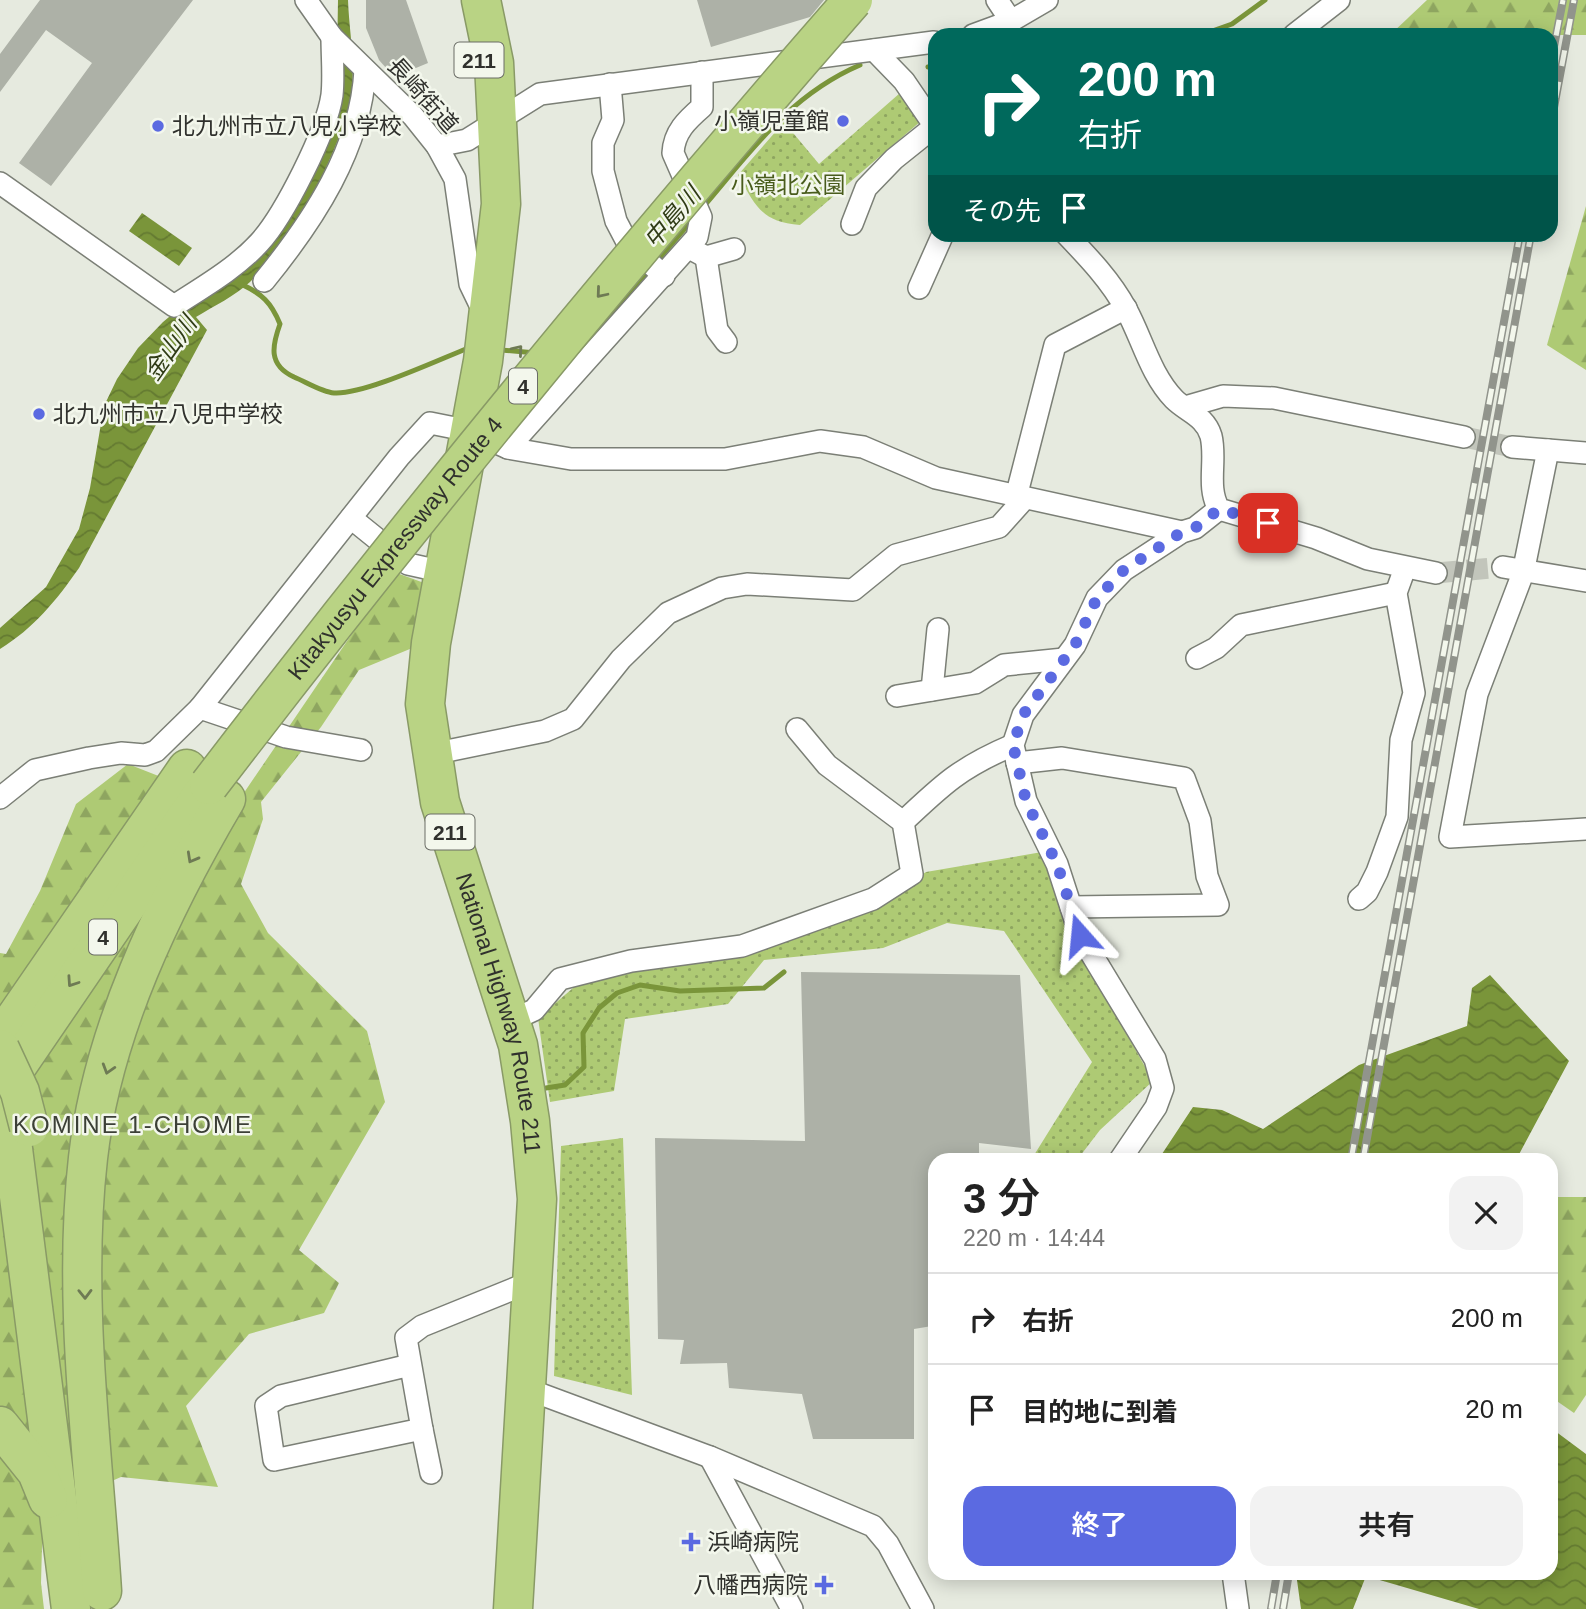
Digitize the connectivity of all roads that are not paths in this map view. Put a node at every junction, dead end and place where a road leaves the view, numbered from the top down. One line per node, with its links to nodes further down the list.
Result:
1 (306, 0): 13 (street, 長崎街道)
2 (459, 0): 21 (highway, National Highway Route 211 / 211)
3 (481, 0): 21 (highway, National Highway Route 211 / 211)
4 (819, 0): 63 (highway, Kitakyusyu Expressway Route 4 / 4, one-way to 4)
5 (844, 0): 16 (street)
6 (853, 0): 63 (highway, Kitakyusyu Expressway Route 4 / 4, one-way to 63, bridge)
7 (998, 0): 10 (street)
8 (1047, 0): 10 (street)
9 (1339, 0): 12 (street)
10 (1011, 21): 11 (street)
11 (992, 28)
12 (1303, 28)
13 (332, 37): 17 (street, 長崎街道); 24 (street)
14 (928, 42): 15 (street)
15 (874, 50): 16 (street); 20 (street)
16 (846, 52): 18 (street)
17 (365, 70): 23 (street, 長崎街道); 31 (street)
18 (702, 72): 19 (street); 29 (street)
19 (610, 84): 21 (street); 30 (street)
20 (928, 117)
21 (498, 119): 23 (street); 34 (highway, National Highway Route 211 / 211)
22 (928, 131): 25 (street)
23 (437, 146): 34 (street, 長崎街道)
24 (0, 183)
25 (852, 224)
26 (939, 242): 32 (street)
27 (1074, 242): 33 (street)
28 (734, 249): 29 (street)
29 (697, 252): 30 (street); 35 (street)
30 (662, 274): 40 (street)
31 (264, 281)
32 (919, 288)
33 (1126, 308): 36 (street); 43 (street)
34 (488, 322): 37 (highway, National Highway Route 211 / 211)
35 (726, 342)
36 (1185, 407): 38 (street); 44 (street)
37 (470, 431): 40 (street); 45 (street); 49 (highway, National Highway Route 211 / 211)
38 (1464, 437)
39 (1512, 447): 41 (street)
40 (508, 448): 43 (street)
41 (1548, 450): 42 (street); 48 (street)
42 (1586, 453)
43 (1021, 498): 46 (street); 61 (street)
44 (1219, 509): 46 (street); 47 (street)
45 (351, 517): 49 (street); 58 (street)
46 (1182, 532): 54 (street)
47 (1405, 568): 50 (street); 52 (street)
48 (1513, 570): 51 (street); 66 (street)
49 (444, 572): 61 (highway, National Highway Route 211 / 211)
50 (1436, 573)
51 (1586, 581)
52 (1396, 593): 55 (street); 67 (street)
53 (938, 629): 56 (street)
54 (1064, 659): 56 (street); 62 (street)
55 (1197, 659)
56 (932, 690): 57 (street)
57 (897, 696)
58 (201, 708): 60 (street); 64 (street)
59 (797, 729): 65 (street)
60 (361, 750)
61 (432, 754): 70 (highway, National Highway Route 211 / 211)
62 (1015, 754): 65 (street); 68 (street); 68 (street)
63 (207, 784): 69 (highway); 71 (highway, Kitakyusyu Expressway Route 4 / 4); 73 (highway, Kitakyusyu Expressway Route 4 / 4, one-way to 73); 85 (highway, one-way to 85)
64 (0, 798)
65 (903, 822): 70 (street)
66 (1586, 828)
67 (1359, 899)
68 (1071, 907): 75 (street)
69 (0, 1020)
70 (510, 1021): 76 (highway, National Highway Route 211 / 211)
71 (0, 1040)
72 (0, 1049): 74 (highway, bridge)
73 (0, 1091)
74 (13, 1120): 85 (highway)
75 (1125, 1153)
76 (533, 1281): 77 (street); 78 (highway, National Highway Route 211 / 211)
77 (410, 1365): 80 (street); 80 (street)
78 (527, 1389): 81 (street); 83 (highway, National Highway Route 211 / 211)
79 (0, 1426): 85 (highway)
80 (422, 1429): 82 (street)
81 (710, 1457): 88 (street); 89 (street)
82 (431, 1473)
83 (516, 1541): 86 (highway, National Highway Route 211 / 211); 87 (highway, National Highway Route 211 / 211)
84 (1234, 1580): 90 (street)
85 (86, 1596)
86 (513, 1609)
87 (524, 1609)
88 (792, 1609)
89 (923, 1609)
90 (1238, 1609)

